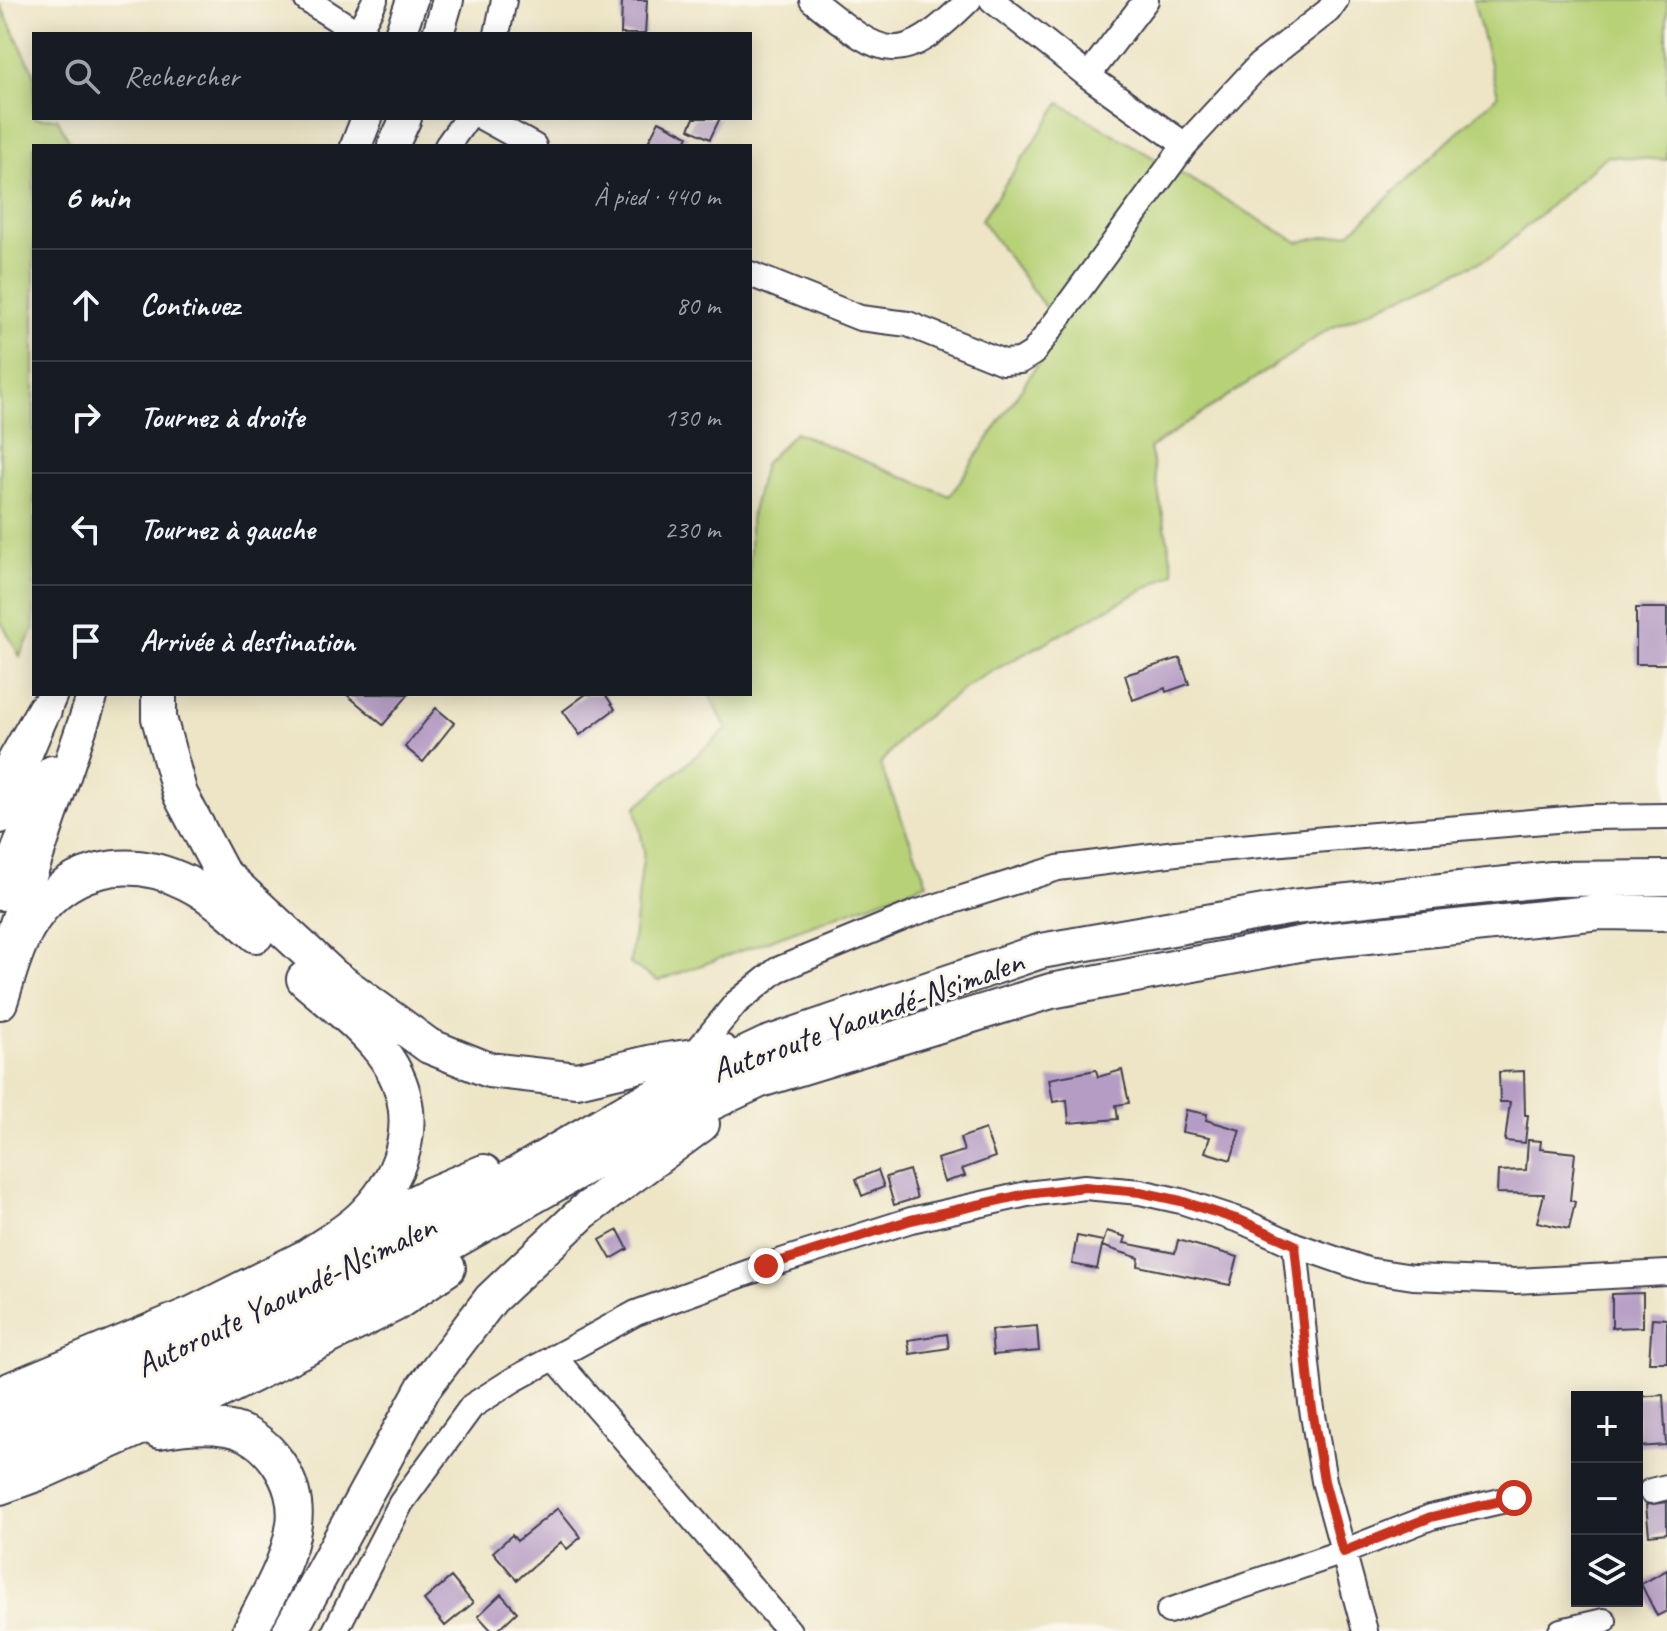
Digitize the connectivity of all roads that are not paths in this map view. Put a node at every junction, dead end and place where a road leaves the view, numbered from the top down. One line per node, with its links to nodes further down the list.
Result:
1 (307, 0): 11 (street)
2 (375, 0): 12 (street)
3 (412, 0): 13 (main road)
4 (448, 0): 14 (main road)
5 (504, 0): 15 (street)
6 (812, 0): 7 (street)
7 (969, 0)
8 (992, 0): 16 (street)
9 (1146, 0): 16 (street)
10 (1336, 0): 25 (street)
11 (356, 32)
12 (359, 32)
13 (401, 32)
14 (439, 32)
15 (497, 32)
16 (1088, 76): 25 (street)
17 (366, 120): 21 (main road)
18 (405, 120): 22 (main road)
19 (466, 120): 23 (street)
20 (487, 120): 24 (street)
21 (357, 144)
22 (394, 144)
23 (448, 144)
24 (530, 144)
25 (1185, 145): 26 (street)
26 (752, 275)
27 (91, 696): 35 (main road)
28 (91, 696): 37 (main road)
29 (159, 696): 40 (highway)
30 (48, 702): 31 (highway); 33 (main road)
31 (0, 787)
32 (1667, 816): 40 (street)
33 (0, 818)
34 (1667, 878): 39 (highway, Autoroute Yaoundé-Nsimalen)
35 (0, 895)
36 (1667, 913): 41 (highway, Autoroute Yaoundé-Nsimalen)
37 (0, 971)
38 (0, 1002): 44 (highway)
39 (767, 1044): 40 (highway); 42 (highway, Autoroute Yaoundé-Nsimalen)
40 (691, 1058)
41 (760, 1080): 42 (highway, Autoroute Yaoundé-Nsimalen); 57 (highway)
42 (634, 1123): 44 (highway); 48 (highway, Autoroute Yaoundé-Nsimalen); 49 (highway); 50 (highway, Autoroute Yaoundé-Nsimalen)
43 (1295, 1245): 45 (street); 46 (street); 53 (street)
44 (306, 1257): 47 (highway)
45 (1667, 1273)
46 (554, 1357): 58 (street); 59 (street)
47 (0, 1394)
48 (0, 1424)
49 (86, 1452): 51 (highway); 56 (highway)
50 (0, 1458)
51 (0, 1487)
52 (1514, 1498): 53 (street)
53 (1343, 1552): 54 (street); 60 (street)
54 (1169, 1611)
55 (1604, 1621): 61 (street)
56 (250, 1631)
57 (290, 1631)
58 (335, 1631)
59 (789, 1631)
60 (1365, 1631)
61 (1561, 1631)

